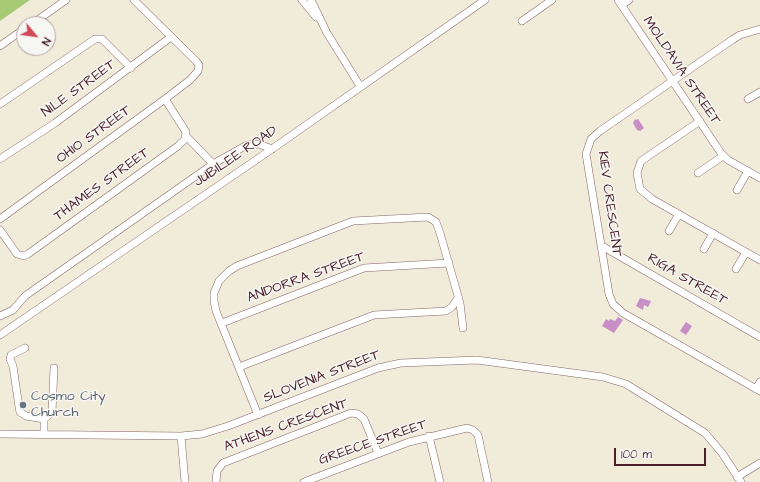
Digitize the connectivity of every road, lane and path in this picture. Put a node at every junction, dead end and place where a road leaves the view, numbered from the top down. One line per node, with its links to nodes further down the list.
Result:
1 (66, 0): 11 (street)
2 (134, 0): 16 (street)
3 (302, 0): 13 (street)
4 (311, 0): 13 (street)
5 (471, 0): 10 (street)
6 (485, 0): 10 (street, JUBILEE ROAD)
7 (552, 0): 12 (street)
8 (629, 0): 9 (street)
9 (620, 3): 19 (street, MOLDAVIA STREET)
10 (470, 10): 20 (street, JUBILEE ROAD)
11 (43, 16)
12 (522, 21)
13 (322, 23): 20 (street)
14 (760, 29): 19 (street, KIEV CRESCENT)
15 (16, 35): 17 (street)
16 (171, 37): 18 (street, NILE STREET); 22 (street, OHIO STREET)
17 (0, 46)
18 (131, 68): 24 (street); 29 (street, NILE STREET)
19 (673, 81): 25 (street, MOLDAVIA STREET); 40 (street, KIEV CRESCENT)
20 (360, 86): 27 (street, JUBILEE ROAD)
21 (760, 92): 23 (street)
22 (165, 99): 26 (street); 36 (street, OHIO STREET)
23 (748, 99)
24 (0, 104)
25 (700, 121): 28 (street, MOLDAVIA STREET); 35 (street)
26 (186, 136): 30 (street); 37 (street, THAMES STREET)
27 (272, 149): 30 (street); 50 (street, JUBILEE ROAD)
28 (723, 156): 31 (street, MOLDAVIA STREET); 32 (street)
29 (0, 159)
30 (213, 164): 47 (street)
31 (748, 171): 33 (street, MOLDAVIA STREET); 34 (street)
32 (698, 173)
33 (760, 178)
34 (737, 190)
35 (679, 214): 38 (street); 39 (street)
36 (0, 219)
37 (0, 230)
38 (669, 231)
39 (713, 233): 41 (street); 42 (street)
40 (602, 246): 51 (street, RIGA STREET); 56 (street, KIEV CRESCENT)
41 (704, 249)
42 (746, 252): 43 (street); 45 (street)
43 (760, 260)
44 (449, 263): 46 (street); 48 (street, ANDORRA STREET); 48 (street)
45 (736, 269)
46 (458, 298): 49 (street); 54 (street)
47 (0, 316)
48 (222, 323): 54 (street)
49 (463, 328)
50 (0, 335)
51 (760, 337)
52 (25, 348): 58 (street)
53 (54, 368): 58 (street)
54 (240, 368): 57 (street)
55 (760, 382): 56 (street)
56 (758, 390)
57 (258, 415): 61 (street, SLOVENIA STREET); 65 (street, SLOVENIA STREET)
58 (44, 419): 60 (street)
59 (0, 434): 60 (street, SLOVENIA STREET)
60 (44, 434): 61 (street, SLOVENIA STREET)
61 (181, 436): 66 (street)
62 (429, 436): 63 (street, GREECE STREET); 69 (street); 70 (street, GREECE STREET)
63 (378, 453): 67 (street, ATHENS CRESCENT); 68 (street, GREECE STREET)
64 (760, 463): 65 (street)
65 (739, 479)
66 (185, 482)
67 (216, 482)
68 (304, 482)
69 (440, 482)
70 (488, 482)

